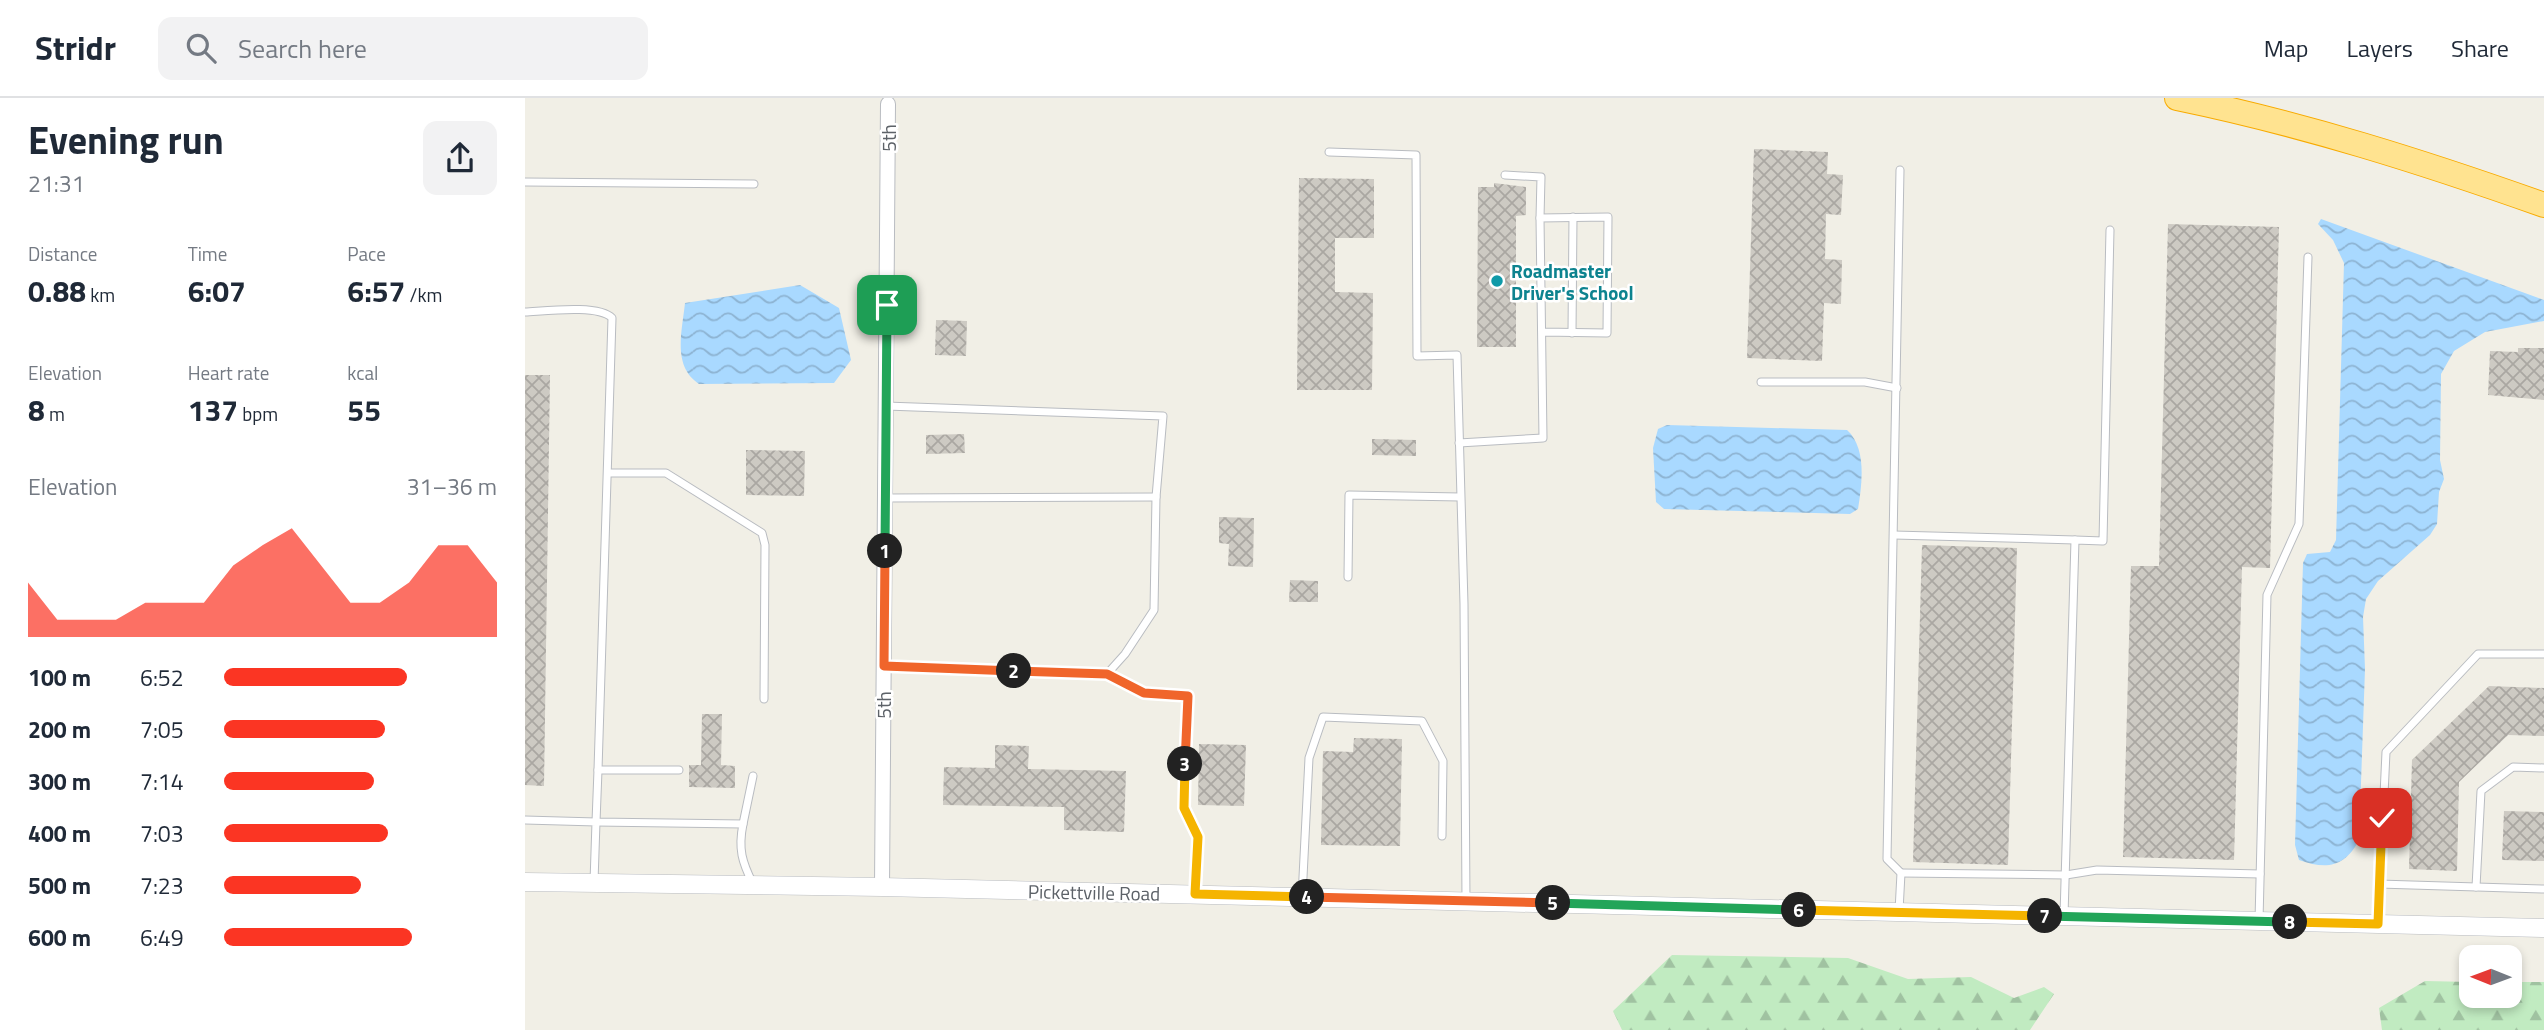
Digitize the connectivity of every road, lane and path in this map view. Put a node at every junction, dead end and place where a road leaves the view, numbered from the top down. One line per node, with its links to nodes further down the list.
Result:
1 (2177, 98): 8 (highway)
2 (888, 104): 18 (street, 5th)
3 (1329, 152): 19 (lane)
4 (1901, 170): 17 (lane)
5 (1505, 175): 10 (lane)
6 (525, 182): 7 (lane)
7 (754, 184)
8 (2544, 205)
9 (1573, 217): 10 (lane); 15 (lane); 15 (lane)
10 (1540, 218): 14 (lane)
11 (2110, 230): 25 (lane)
12 (2308, 257): 40 (lane)
13 (525, 312): 20 (lane)
14 (1542, 332): 15 (lane); 19 (lane)
15 (1572, 333)
16 (1761, 382): 17 (lane)
17 (1897, 388): 24 (lane)
18 (886, 406): 21 (lane); 23 (street, 5th)
19 (1459, 443): 22 (lane)
20 (608, 473): 30 (lane); 32 (lane)
21 (1156, 497): 23 (lane); 29 (lane)
22 (1460, 497): 26 (lane); 51 (lane)
23 (885, 498): 28 (street, 5th)
24 (1894, 535): 25 (lane); 39 (lane)
25 (2075, 540): 41 (lane)
26 (1348, 577)
27 (2544, 654): 44 (lane)
28 (884, 666): 29 (lane); 46 (street, 5th)
29 (1107, 674): 49 (lane)
30 (764, 699)
31 (2544, 768): 47 (lane)
32 (598, 770): 33 (lane); 36 (lane)
33 (679, 770)
34 (753, 776): 37 (lane)
35 (525, 820): 36 (lane)
36 (596, 822): 37 (lane); 43 (lane)
37 (743, 824): 45 (lane)
38 (1442, 836): 50 (lane)
39 (1901, 873): 41 (lane); 52 (lane)
40 (2260, 874): 41 (lane); 54 (lane)
41 (2066, 875): 53 (lane)
42 (525, 882): 43 (street, Pickettville Road)
43 (594, 883): 45 (street, Pickettville Road)
44 (2379, 884): 47 (lane); 55 (lane)
45 (754, 885): 46 (street, Pickettville Road)
46 (882, 887): 49 (street, Pickettville Road)
47 (2476, 887): 48 (lane)
48 (2544, 889)
49 (1195, 894): 50 (street, Pickettville Road)
50 (1302, 897): 51 (street, Pickettville Road)
51 (1466, 901): 52 (street, Pickettville Road)
52 (1899, 912): 53 (street, Pickettville Road)
53 (2064, 916): 54 (street, Pickettville Road)
54 (2259, 921): 55 (street, Pickettville Road)
55 (2378, 924): 56 (street, Pickettville Road)
56 (2544, 928)

